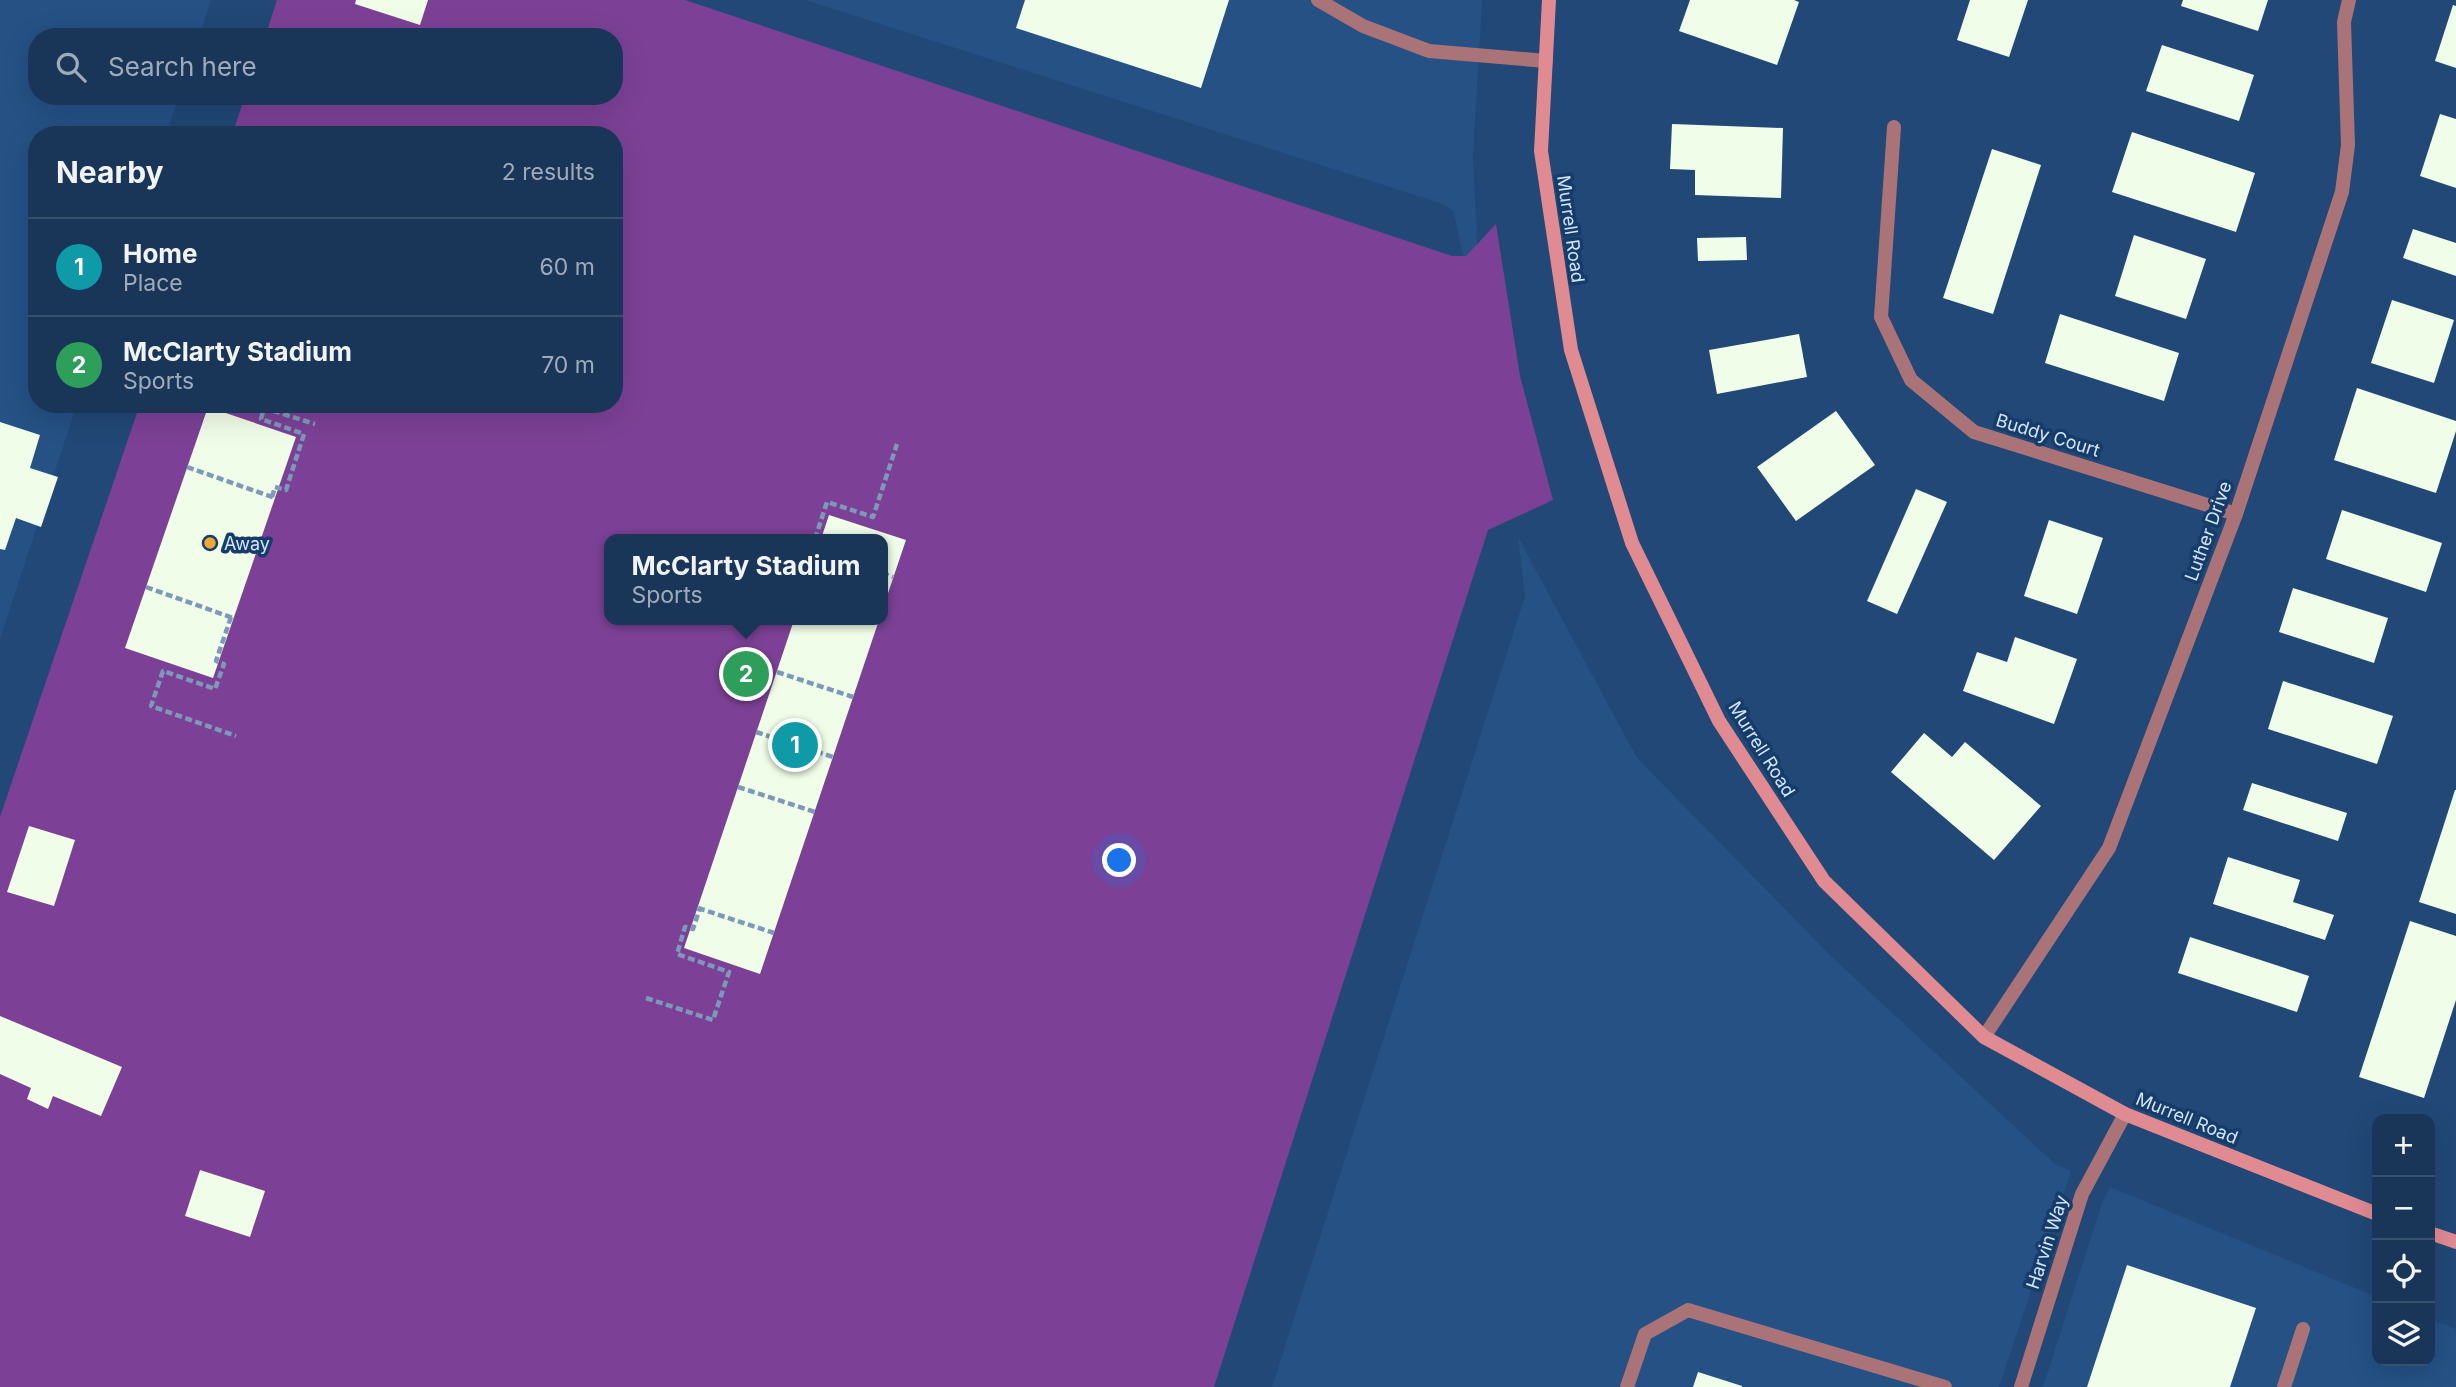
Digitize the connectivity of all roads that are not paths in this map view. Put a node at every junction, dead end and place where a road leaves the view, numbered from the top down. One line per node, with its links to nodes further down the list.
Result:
1 (1318, 0): 4 (street)
2 (1549, 0): 4 (street, Murrell Road)
3 (2349, 0): 6 (street, Luther Drive)
4 (1546, 61): 7 (street, Murrell Road)
5 (1894, 127): 6 (street, Buddy Court)
6 (2236, 514): 7 (street, Luther Drive)
7 (1984, 1037): 8 (street, Murrell Road)
8 (2125, 1114): 9 (street, Murrell Road); 15 (street, Harvin Way)
9 (2372, 1212)
10 (2435, 1235): 11 (street)
11 (2456, 1241)
12 (2303, 1329): 16 (street)
13 (1627, 1387): 14 (street)
14 (1945, 1387)
15 (2021, 1387)
16 (2284, 1387)

